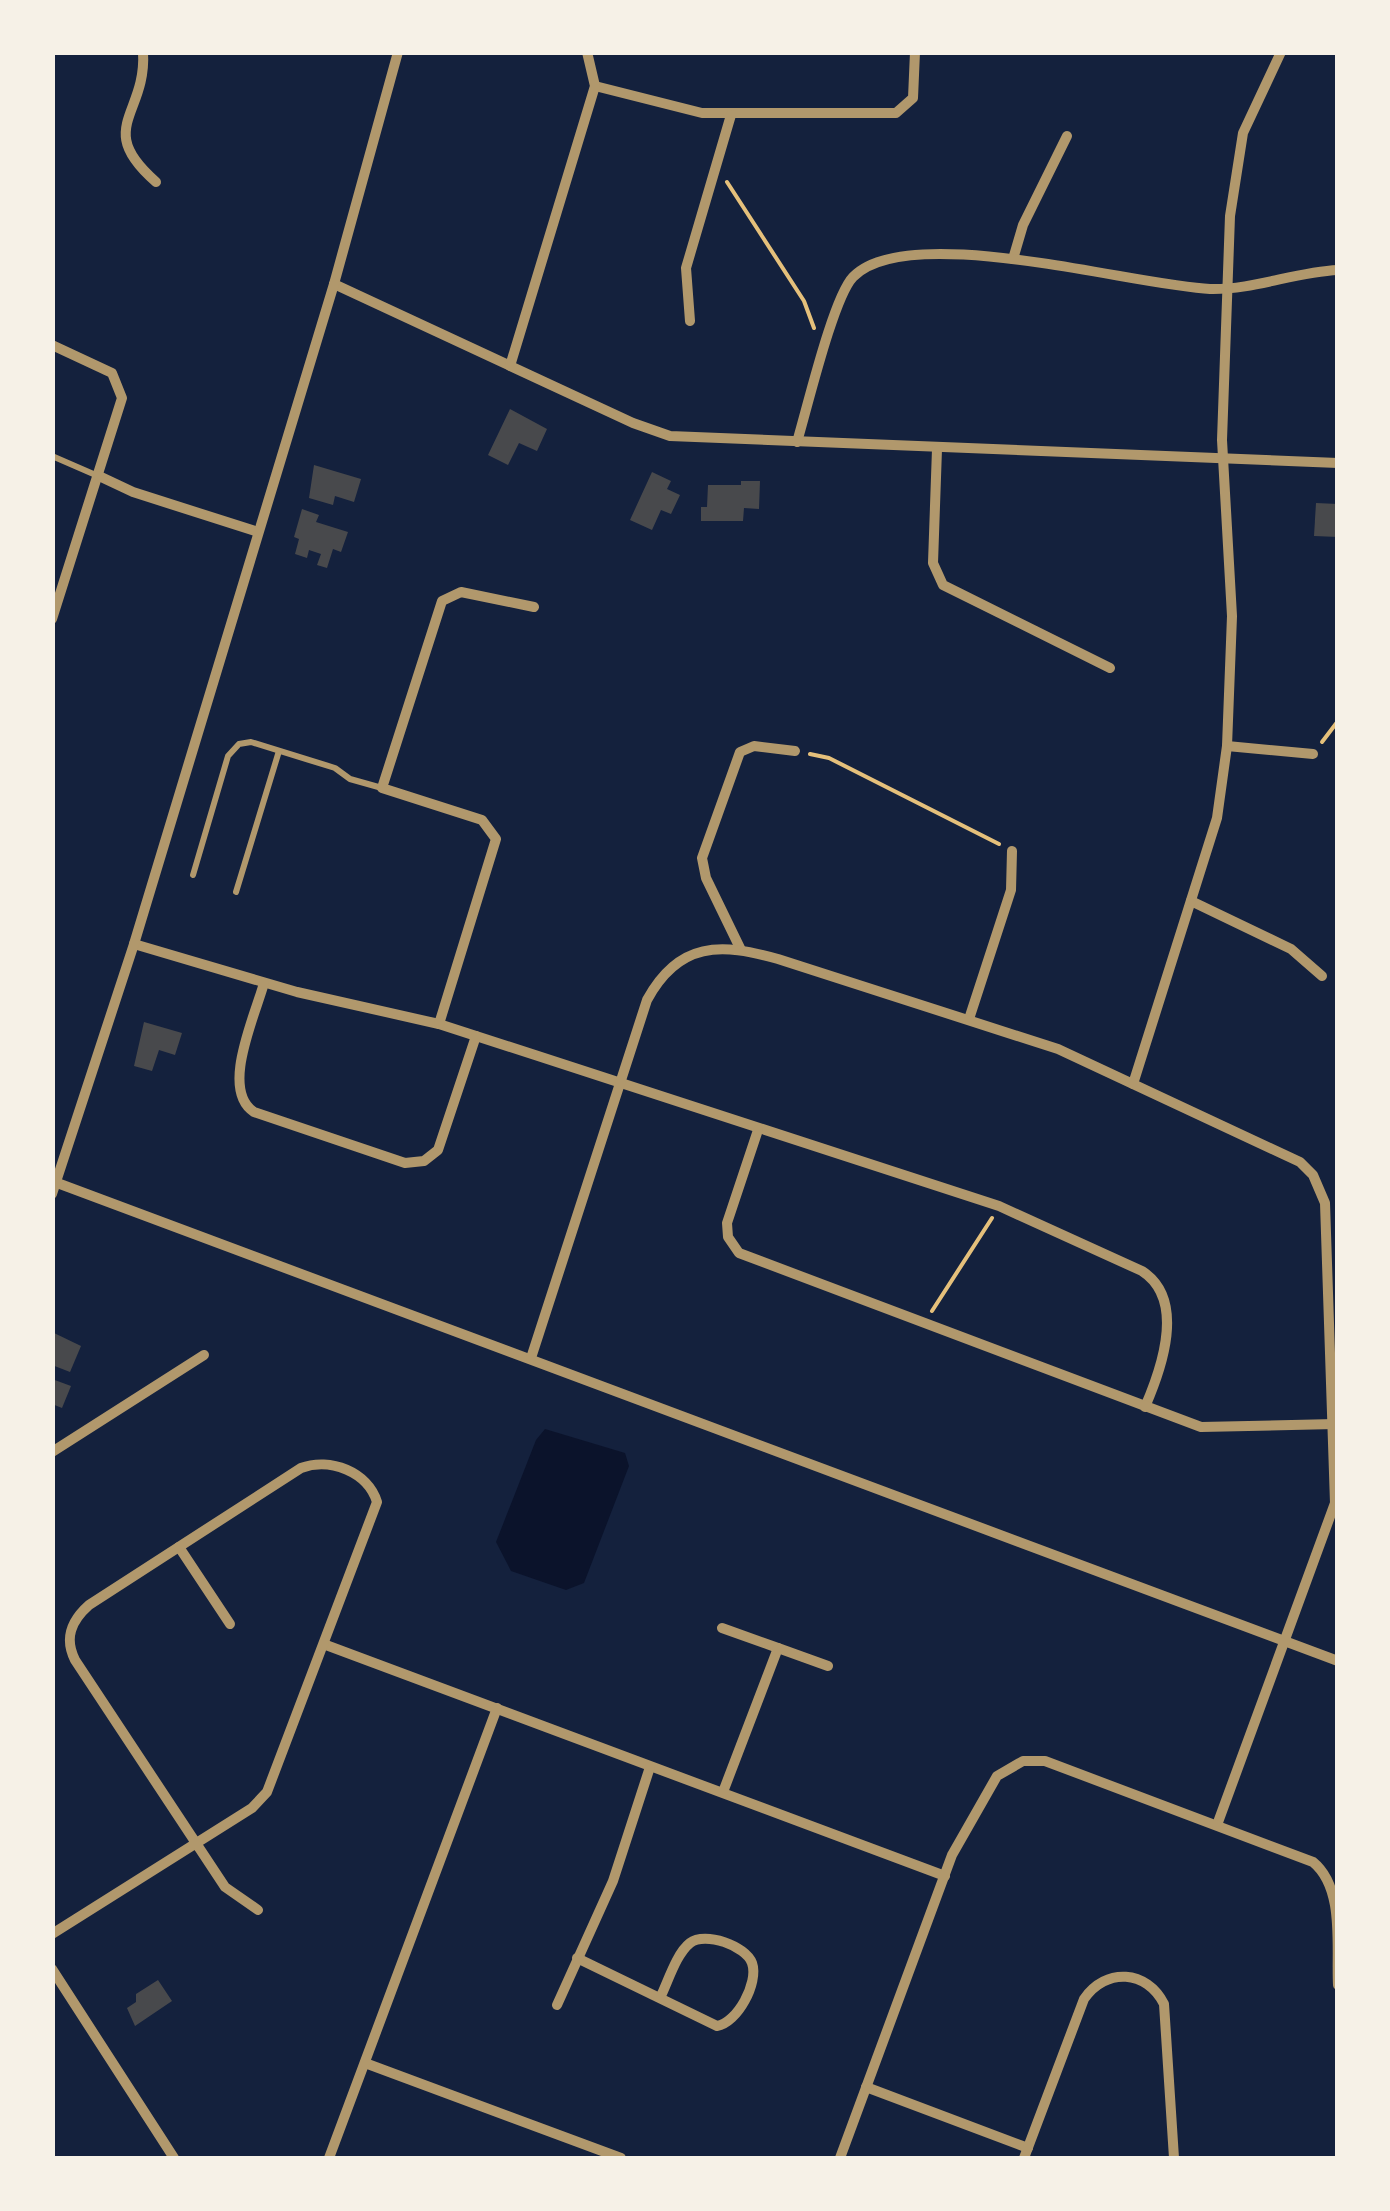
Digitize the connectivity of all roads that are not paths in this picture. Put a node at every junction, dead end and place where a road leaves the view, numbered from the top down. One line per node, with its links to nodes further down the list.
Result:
1 (143, 52): 9 (street)
2 (398, 52): 12 (street)
3 (588, 52): 6 (street)
4 (915, 52): 7 (street)
5 (1281, 52): 13 (street)
6 (595, 86): 7 (street); 16 (street)
7 (731, 115): 14 (street)
8 (1066, 136): 10 (street)
9 (156, 182)
10 (1013, 259): 13 (street); 17 (street)
11 (1338, 270): 13 (street)
12 (334, 284): 16 (street); 23 (street)
13 (1227, 288): 20 (street)
14 (690, 320)
15 (52, 344): 22 (street)
16 (510, 366): 17 (street)
17 (797, 442): 18 (street)
18 (937, 449): 20 (street); 26 (street)
19 (52, 456): 22 (lane)
20 (1224, 459): 21 (street); 27 (street)
21 (1338, 463)
22 (100, 476): 23 (street); 25 (street)
23 (258, 532): 36 (street)
24 (534, 607): 31 (street)
25 (52, 620)
26 (1110, 668)
27 (1227, 746): 30 (street); 35 (street)
28 (278, 751): 31 (lane); 33 (lane); 34 (lane)
29 (795, 751): 37 (street)
30 (1313, 754)
31 (382, 788): 41 (street)
32 (1012, 850): 40 (street)
33 (192, 875)
34 (236, 892)
35 (1192, 902): 38 (street); 44 (street)
36 (134, 944): 39 (street); 46 (street)
37 (740, 948): 40 (street); 43 (street)
38 (1322, 976)
39 (264, 983): 41 (street); 42 (street)
40 (968, 1019): 44 (street)
41 (439, 1024): 42 (street)
42 (476, 1036): 43 (street)
43 (620, 1083): 45 (street); 48 (street)
44 (1133, 1084): 50 (street)
45 (758, 1130): 49 (street); 49 (street)
46 (54, 1186): 48 (street)
47 (204, 1355): 51 (street)
48 (532, 1358): 55 (street)
49 (1145, 1408): 50 (street)
50 (1335, 1424): 55 (street)
51 (52, 1452)
52 (180, 1547): 53 (street); 56 (street); 64 (street)
53 (230, 1624)
54 (722, 1628): 57 (street)
55 (1286, 1642): 58 (street); 63 (street)
56 (326, 1645): 60 (street); 64 (street)
57 (778, 1648): 59 (street); 62 (street)
58 (1338, 1661)
59 (828, 1666)
60 (497, 1708): 61 (street); 73 (street)
61 (650, 1767): 62 (street); 68 (street)
62 (722, 1792): 65 (street)
63 (1217, 1825): 65 (street); 70 (street)
64 (196, 1843): 66 (street); 67 (street)
65 (945, 1876): 74 (street)
66 (258, 1910)
67 (52, 1934)
68 (577, 1958): 71 (street); 72 (street)
69 (52, 1969): 76 (street)
70 (1338, 1984)
71 (660, 1998): 71 (street)
72 (557, 2005)
73 (365, 2062): 77 (street); 78 (street)
74 (866, 2087): 75 (street); 79 (street)
75 (1026, 2153): 80 (street)
76 (174, 2158)
77 (329, 2158)
78 (622, 2158)
79 (840, 2158)
80 (1174, 2158)

